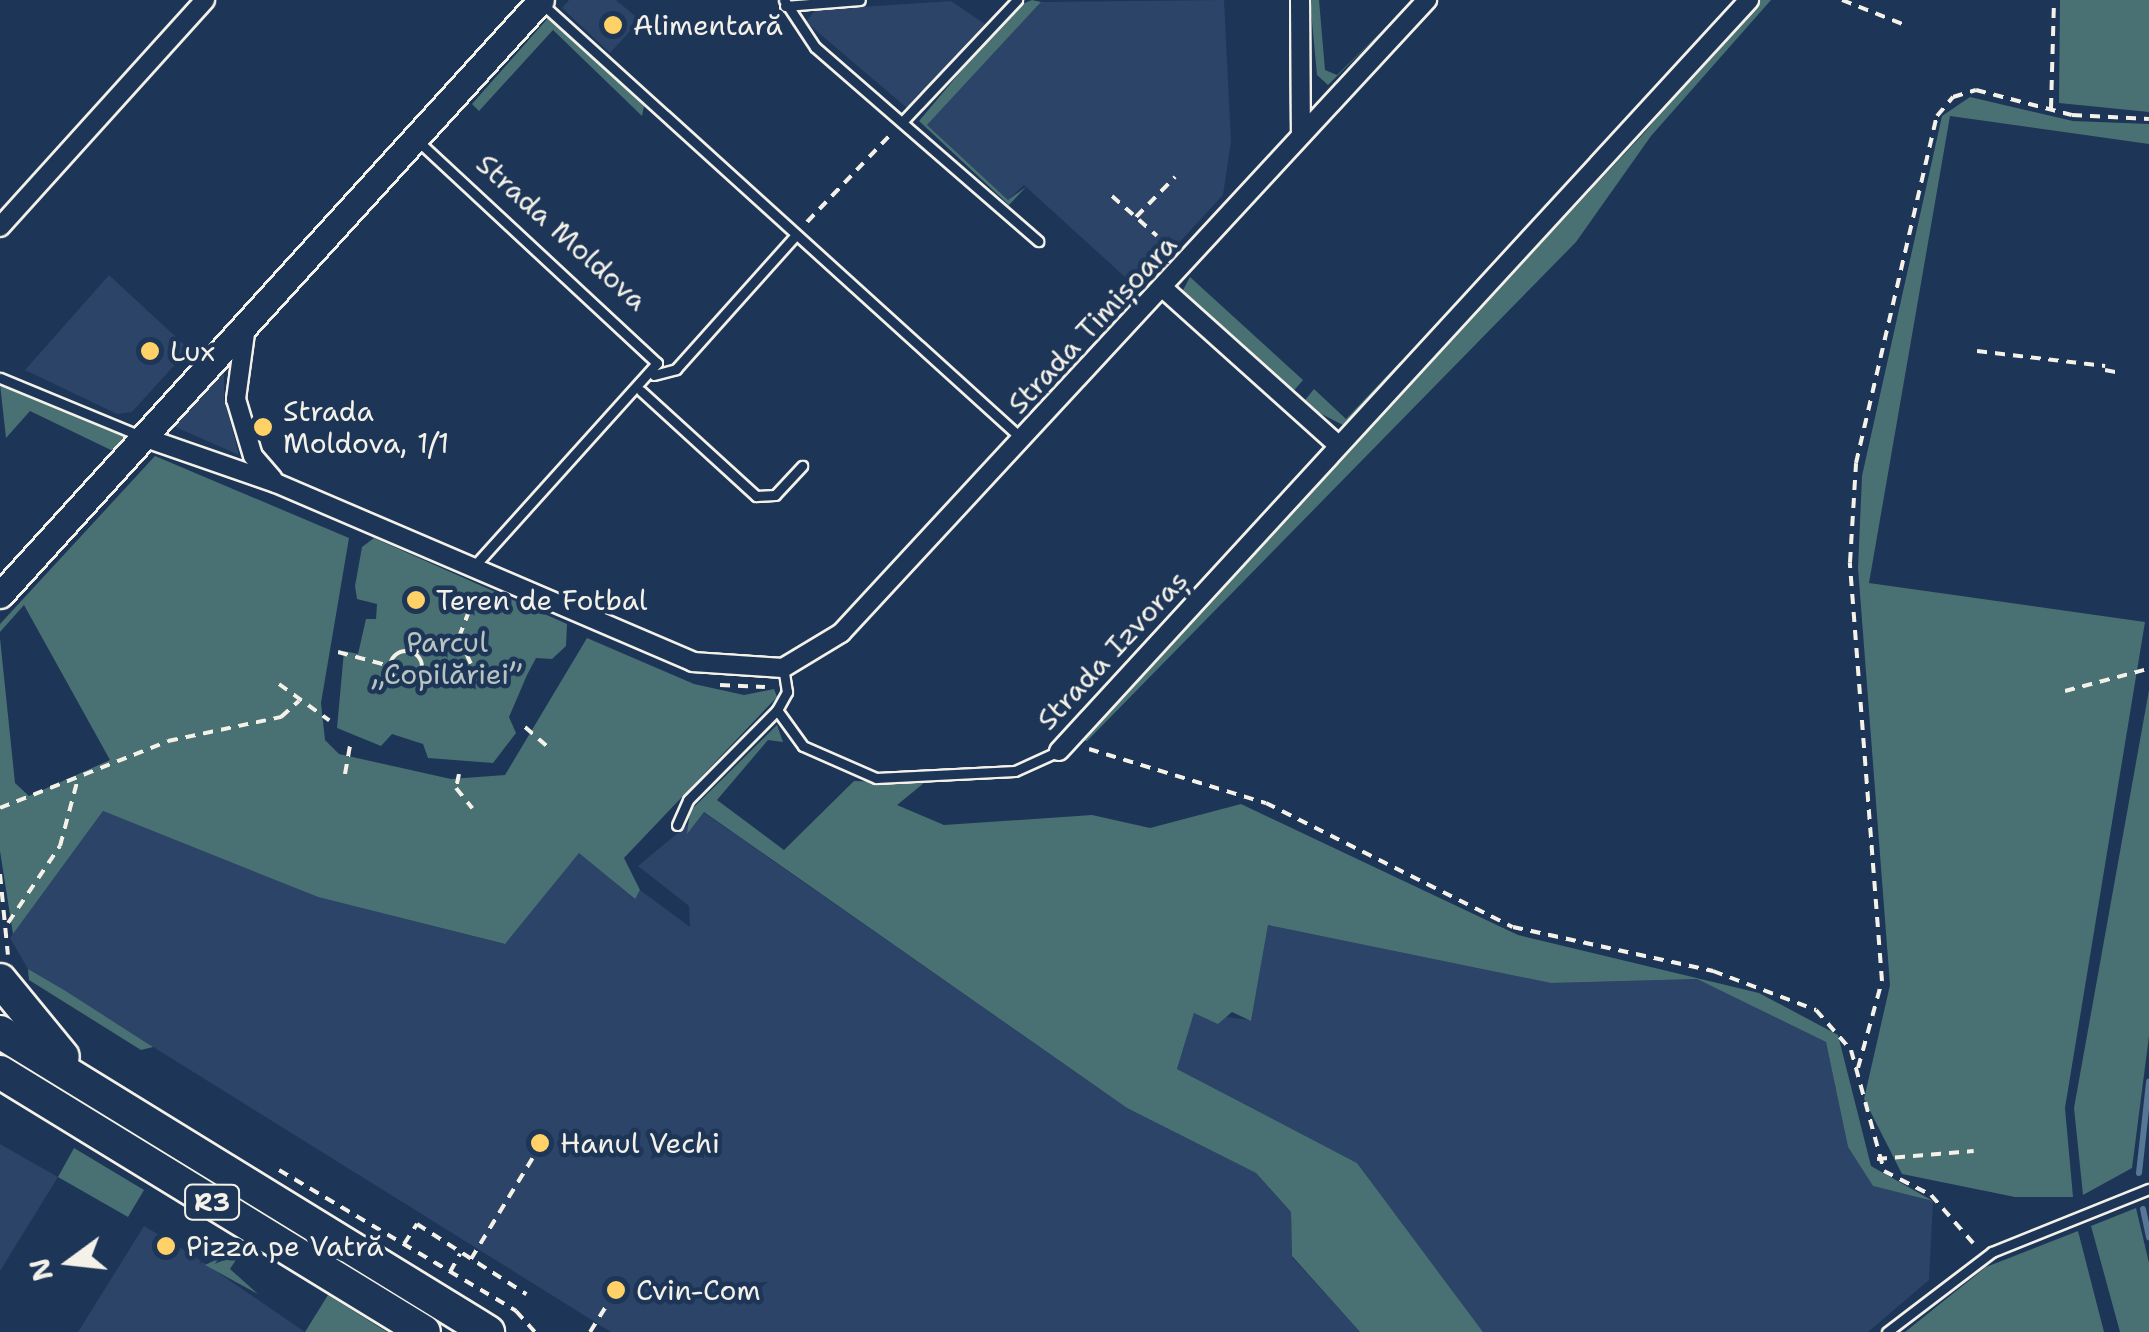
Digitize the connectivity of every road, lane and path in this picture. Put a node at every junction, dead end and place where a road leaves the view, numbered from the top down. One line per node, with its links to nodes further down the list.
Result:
1 (205, 0): 20 (street)
2 (860, 0): 10 (lane)
3 (1017, 0): 14 (lane)
4 (1300, 0): 15 (street)
5 (1427, 0): 15 (street, Strada Timișoara)
6 (1749, 0): 33 (street, Strada Izvoraș)
7 (1842, 0): 11 (path)
8 (2054, 0): 12 (path)
9 (539, 1): 16 (street); 22 (lane)
10 (784, 3): 14 (lane)
11 (1905, 25)
12 (2051, 108): 13 (path); 67 (path)
13 (2149, 119)
14 (902, 122): 22 (path); 23 (lane)
15 (1301, 136): 24 (street, Strada Timișoara)
16 (414, 138): 25 (street); 28 (lane, Strada Moldova)
17 (1175, 177): 19 (path)
18 (1112, 196): 19 (path)
19 (1136, 217): 21 (path)
20 (0, 227)
21 (1157, 236)
22 (794, 237): 28 (lane); 32 (lane)
23 (1038, 242)
24 (1163, 288): 32 (street, Strada Timișoara); 33 (street)
25 (247, 320): 31 (street); 35 (street)
26 (1977, 351): 27 (path)
27 (2120, 372)
28 (654, 375): 30 (lane)
29 (0, 378): 31 (lane)
30 (641, 391): 34 (lane); 36 (lane)
31 (143, 437): 35 (street); 38 (street)
32 (1024, 440): 45 (street, Strada Timișoara)
33 (1338, 445): 56 (street, Strada Izvoraș)
34 (802, 466)
35 (276, 484): 36 (street)
36 (468, 574): 37 (path); 45 (street)
37 (478, 588): 39 (path); 40 (path)
38 (0, 595)
39 (495, 595)
40 (461, 645): 42 (path); 46 (path)
41 (338, 652): 43 (path)
42 (415, 654): 43 (path); 43 (path)
43 (390, 666)
44 (2144, 670): 49 (path)
45 (784, 675): 47 (path); 51 (lane)
46 (478, 680)
47 (710, 683)
48 (278, 684): 50 (path)
49 (2064, 692)
50 (299, 701): 52 (path); 59 (path)
51 (777, 710): 56 (lane, Strada Izvoraș); 62 (lane)
52 (330, 720)
53 (525, 727): 55 (path)
54 (350, 746): 57 (path)
55 (550, 749)
56 (1059, 750): 67 (path)
57 (345, 774)
58 (458, 774): 61 (path)
59 (78, 779): 60 (path); 64 (path)
60 (0, 808)
61 (472, 808)
62 (677, 825)
63 (0, 874): 64 (path)
64 (8, 923): 65 (path)
65 (7, 974): 69 (highway)
66 (0, 1032): 69 (highway, R3)
67 (1858, 1068): 72 (path)
68 (0, 1072): 82 (highway, R3)
69 (86, 1083): 83 (highway, R3)
70 (537, 1151): 78 (path)
71 (1974, 1152): 72 (path)
72 (1878, 1159): 75 (path)
73 (271, 1165): 76 (path)
74 (2149, 1188): 86 (lane)
75 (1973, 1243)
76 (404, 1244): 77 (path); 79 (path)
77 (461, 1252): 78 (path); 79 (path)
78 (471, 1258): 80 (path)
79 (450, 1272): 84 (path)
80 (526, 1294)
81 (607, 1305): 85 (path)
82 (424, 1332)
83 (488, 1332)
84 (535, 1332)
85 (590, 1332)
86 (1887, 1332)

